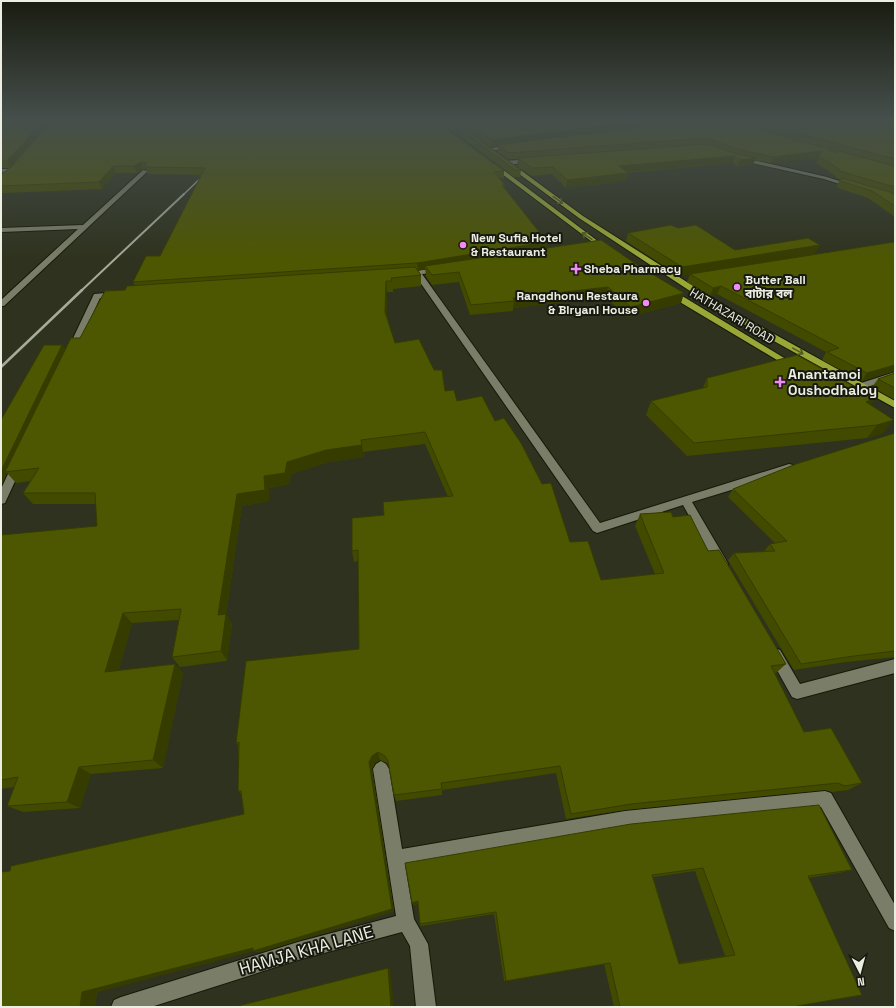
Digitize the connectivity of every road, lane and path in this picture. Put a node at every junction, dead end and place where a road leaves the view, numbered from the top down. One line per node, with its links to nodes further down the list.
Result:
1 (17, 166): 6 (street)
2 (494, 166): 12 (highway, one-way to 2)
3 (511, 166): 19 (highway, HATHAZARI ROAD, one-way to 19)
4 (771, 166): 9 (street)
5 (1, 171): 6 (street)
6 (13, 171): 8 (street)
7 (145, 171): 10 (street)
8 (5, 179)
9 (861, 189)
10 (85, 227): 11 (street); 22 (street)
11 (1, 230)
12 (600, 246): 13 (street); 14 (highway)
13 (588, 247)
14 (613, 254)
15 (449, 268): 16 (street)
16 (418, 274): 17 (street); 31 (street)
17 (394, 275)
18 (692, 278): 19 (street)
19 (677, 280): 26 (highway, HATHAZARI ROAD, one-way to 26)
20 (663, 288): 24 (highway, HATHAZARI ROAD)
21 (128, 294): 23 (street)
22 (1, 304)
23 (67, 359)
24 (802, 370)
25 (895, 375): 26 (street)
26 (861, 386): 27 (highway, HATHAZARI ROAD)
27 (895, 405)
28 (21, 458): 30 (street)
29 (797, 465): 31 (street)
30 (1, 500)
31 (685, 500): 32 (street)
32 (729, 576)
33 (769, 644): 34 (street)
34 (895, 666)
35 (381, 769): 36 (street)
36 (396, 858): 37 (street); 38 (street)
37 (406, 922): 39 (street, HAMJA KHA LANE); 40 (street)
38 (895, 922)
39 (121, 1007)
40 (426, 1007)

